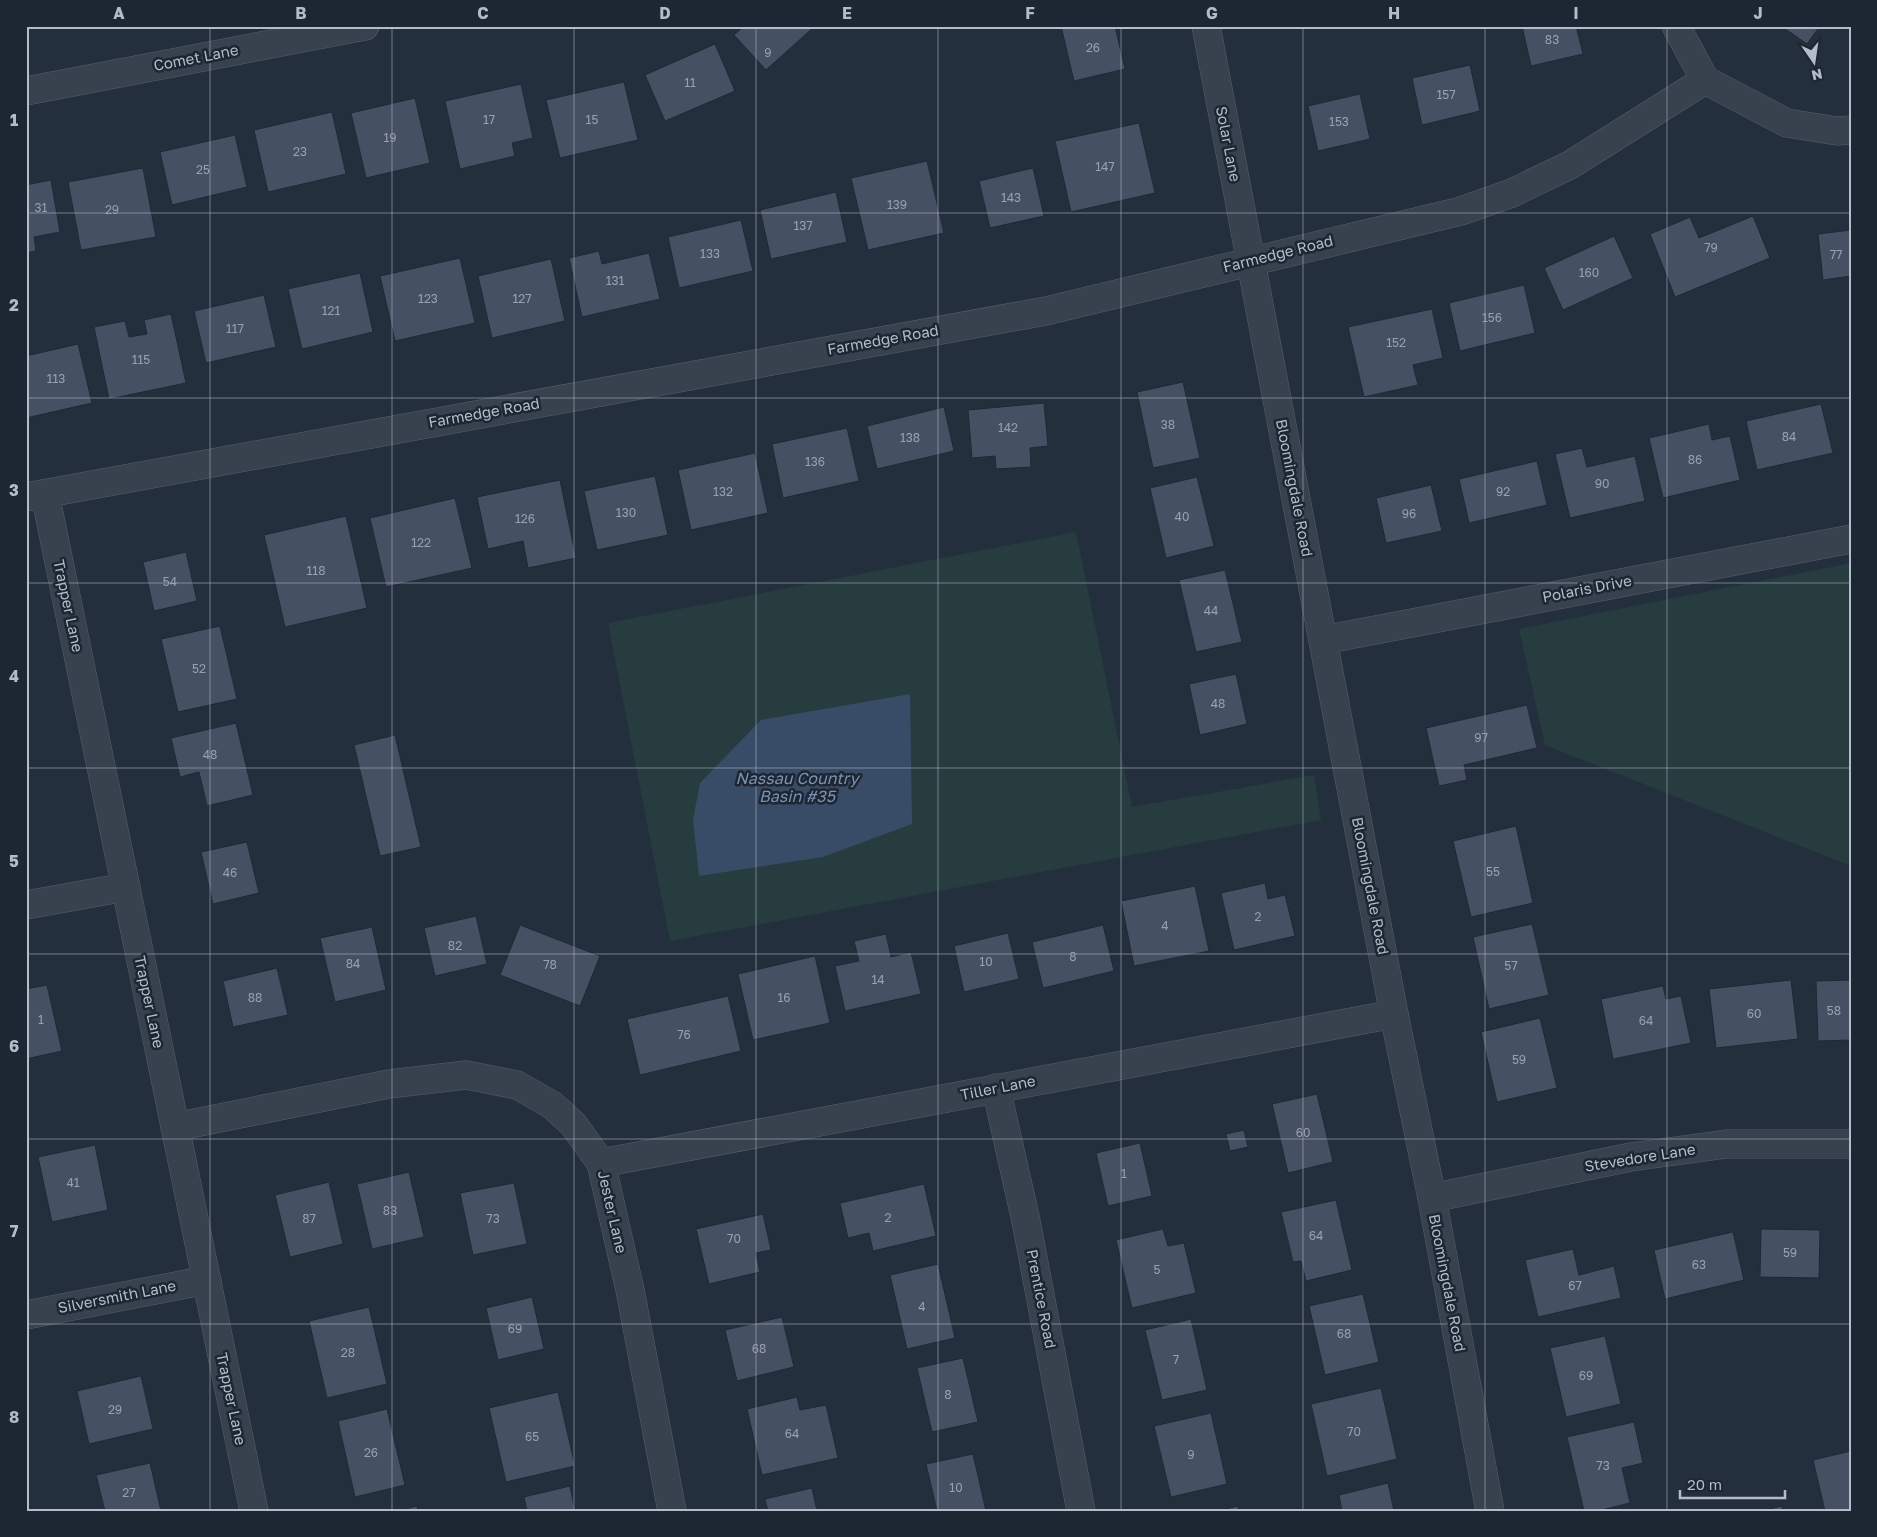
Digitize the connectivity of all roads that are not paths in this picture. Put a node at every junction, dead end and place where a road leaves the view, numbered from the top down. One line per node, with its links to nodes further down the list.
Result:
1 (365, 26): 5 (street, Comet Lane)
2 (1206, 26): 7 (street, Solar Lane)
3 (1676, 26): 4 (street)
4 (1705, 80): 6 (street); 7 (street, Farmedge Road)
5 (26, 91)
6 (1851, 130)
7 (1250, 261): 8 (street, Farmedge Road); 10 (street, Bloomingdale Road)
8 (36, 495): 11 (street, Trapper Lane)
9 (1851, 539): 10 (street, Polaris Drive)
10 (1323, 640): 13 (street, Bloomingdale Road)
11 (126, 887): 12 (street); 15 (street, Trapper Lane)
12 (26, 905)
13 (1394, 1014): 14 (street, Tiller Lane); 18 (street, Bloomingdale Road)
14 (996, 1088): 17 (street, Tiller Lane); 23 (street, Prentice Road)
15 (175, 1127): 17 (street, Jester Lane); 19 (street, Trapper Lane)
16 (1851, 1144): 18 (street, Stevedore Lane)
17 (601, 1163): 22 (street, Jester Lane)
18 (1432, 1198): 24 (street, Bloomingdale Road)
19 (207, 1280): 20 (street, Silversmith Lane); 21 (street, Trapper Lane)
20 (26, 1315)
21 (254, 1511)
22 (672, 1511)
23 (1081, 1511)
24 (1490, 1511)

